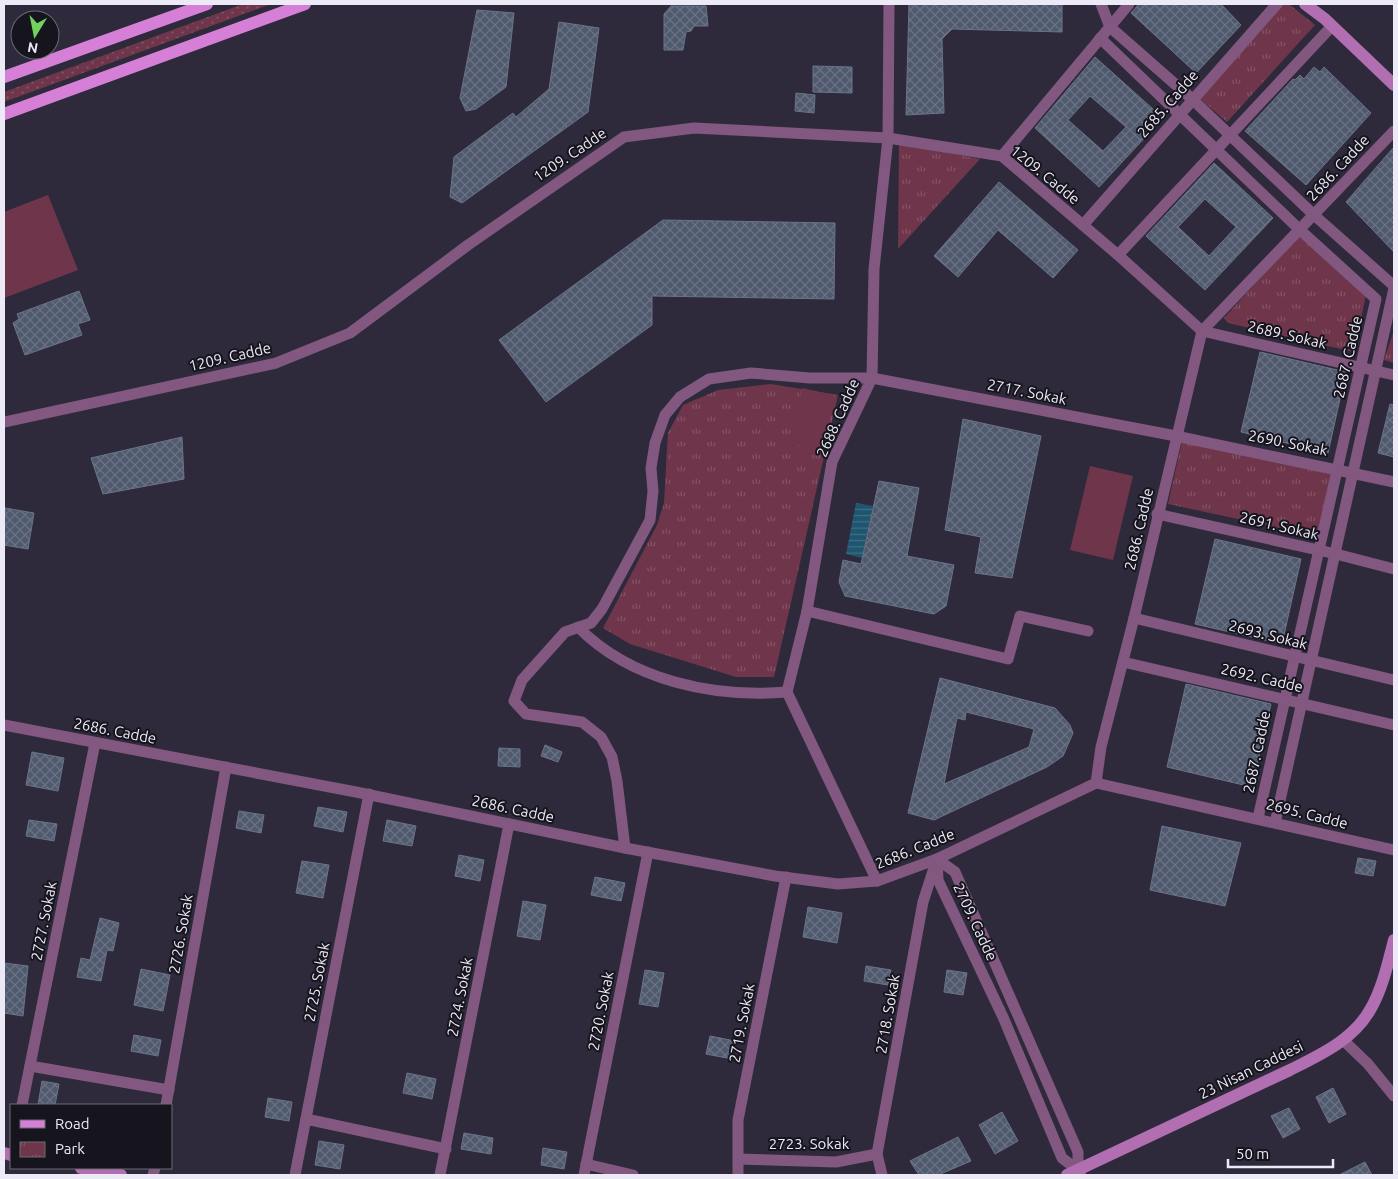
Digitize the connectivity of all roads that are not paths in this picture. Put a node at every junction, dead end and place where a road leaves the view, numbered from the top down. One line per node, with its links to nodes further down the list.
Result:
1 (207, 4): 11 (main road)
2 (305, 4): 15 (main road)
3 (889, 4): 18 (street, 2688. Cadde)
4 (1129, 4): 9 (street)
5 (1277, 4): 13 (street, 2685. Cadde)
6 (1305, 4): 8 (main road)
7 (1102, 8): 9 (street, 2687. Cadde); 10 (street, 2687. Cadde)
8 (1332, 26): 12 (main road); 17 (street)
9 (1110, 27): 10 (street); 13 (street, 2687. Cadde)
10 (1100, 38): 14 (street, 2687. Cadde); 20 (street)
11 (4, 77)
12 (1394, 85)
13 (1192, 99): 14 (street, 2685. Cadde); 17 (street, 2687. Cadde)
14 (1179, 113): 19 (street, 2687. Cadde); 22 (street, 2685. Cadde)
15 (4, 114)
16 (1394, 131): 21 (street, 2686. Cadde)
17 (1229, 134): 19 (street); 21 (street, 2687. Cadde)
18 (888, 138): 20 (street, 1209. Cadde); 31 (street, 2688. Cadde); 32 (street, 1209. Cadde)
19 (1216, 148): 23 (street, 2687. Cadde); 24 (street)
20 (1002, 156): 22 (street, 1209. Cadde)
21 (1314, 216): 23 (street, 2686. Cadde); 25 (street, 2687. Cadde)
22 (1083, 225): 24 (street, 1209. Cadde)
23 (1299, 229): 27 (street, 2686. Cadde); 28 (street, 2687. Cadde)
24 (1118, 255): 27 (street, 1209. Cadde)
25 (1394, 287): 26 (street, 2687. Cadde)
26 (1390, 325): 29 (street, 2687. Cadde)
27 (1202, 331): 28 (street, 2689. Sokak); 33 (street, 2686. Cadde)
28 (1362, 368): 29 (street, 2689. Sokak); 34 (street, 2687. Cadde)
29 (1377, 371): 30 (street, 2689. Sokak); 35 (street, 2687. Cadde)
30 (1394, 375)
31 (872, 378): 33 (street, 2717. Sokak); 41 (street, 2688. Cadde); 43 (street, 2717. Sokak)
32 (4, 422)
33 (1176, 436): 34 (street, 2690. Sokak); 37 (street, 2686. Cadde)
34 (1336, 468): 35 (street, 2690. Sokak); 38 (street, 2687. Cadde)
35 (1354, 472): 36 (street, 2690. Sokak); 39 (street, 2687. Cadde)
36 (1394, 482)
37 (1157, 514): 38 (street, 2691. Sokak); 42 (street, 2686. Cadde)
38 (1318, 550): 39 (street, 2691. Sokak); 45 (street, 2687. Cadde)
39 (1336, 554): 40 (street, 2691. Sokak); 47 (street, 2687. Cadde)
40 (1394, 569)
41 (807, 611): 44 (street); 49 (street, 2688. Cadde)
42 (1134, 618): 45 (street, 2693. Sokak); 46 (street, 2686. Cadde)
43 (578, 627): 49 (street); 61 (street, 2717. Sokak)
44 (1088, 631)
45 (1293, 657): 47 (street, 2693. Sokak); 50 (street, 2687. Cadde)
46 (1123, 662): 50 (street, 2692. Cadde); 56 (street, 2686. Cadde)
47 (1311, 662): 48 (street, 2693. Sokak); 51 (street, 2687. Cadde)
48 (1394, 680)
49 (787, 692): 66 (street)
50 (1284, 699): 51 (street, 2692. Cadde); 58 (street, 2687. Cadde)
51 (1302, 703): 53 (street, 2692. Cadde); 59 (street, 2687. Cadde)
52 (4, 725): 54 (street, 2686. Cadde)
53 (1394, 725)
54 (96, 742): 55 (street, 2686. Cadde); 70 (street, 2727. Sokak)
55 (226, 767): 57 (street, 2686. Cadde); 71 (street, 2726. Sokak)
56 (1096, 783): 58 (street, 2695. Cadde); 64 (street, 2686. Cadde)
57 (369, 794): 60 (street, 2686. Cadde); 75 (street, 2725. Sokak)
58 (1258, 818): 59 (street, 2695. Cadde)
59 (1275, 823): 62 (street, 2695. Cadde)
60 (509, 824): 61 (street, 2686. Cadde); 76 (street, 2724. Sokak)
61 (625, 848): 63 (street, 2686. Cadde)
62 (1394, 850)
63 (648, 852): 65 (street, 2686. Cadde); 80 (street, 2720. Sokak)
64 (937, 859): 66 (street, 2686. Cadde); 77 (street, 2718. Sokak); 81 (street, 2709. Cadde); 81 (street, 2709. Cadde)
65 (786, 877): 66 (street, 2686. Cadde); 78 (street, 2719. Sokak)
66 (877, 881)
67 (1394, 940): 68 (main road, 23 Nisan Caddesi)
68 (1390, 970): 69 (main road, 23 Nisan Caddesi)
69 (1343, 1040): 72 (street); 81 (main road, 23 Nisan Caddesi)
70 (30, 1066): 71 (street); 73 (street, 2727. Sokak)
71 (168, 1090): 74 (street, 2726. Sokak)
72 (1394, 1096)
73 (22, 1104)
74 (166, 1104)
75 (306, 1119): 76 (street); 83 (street, 2725. Sokak)
76 (446, 1149): 84 (street, 2724. Sokak)
77 (878, 1154): 78 (street, 2723. Sokak); 87 (street, 2718. Sokak)
78 (740, 1159): 86 (street, 2719. Sokak)
79 (87, 1169): 82 (main road)
80 (585, 1170): 85 (street)
81 (1075, 1173)
82 (121, 1175)
83 (295, 1175)
84 (440, 1175)
85 (633, 1175)
86 (738, 1175)
87 (882, 1175)

